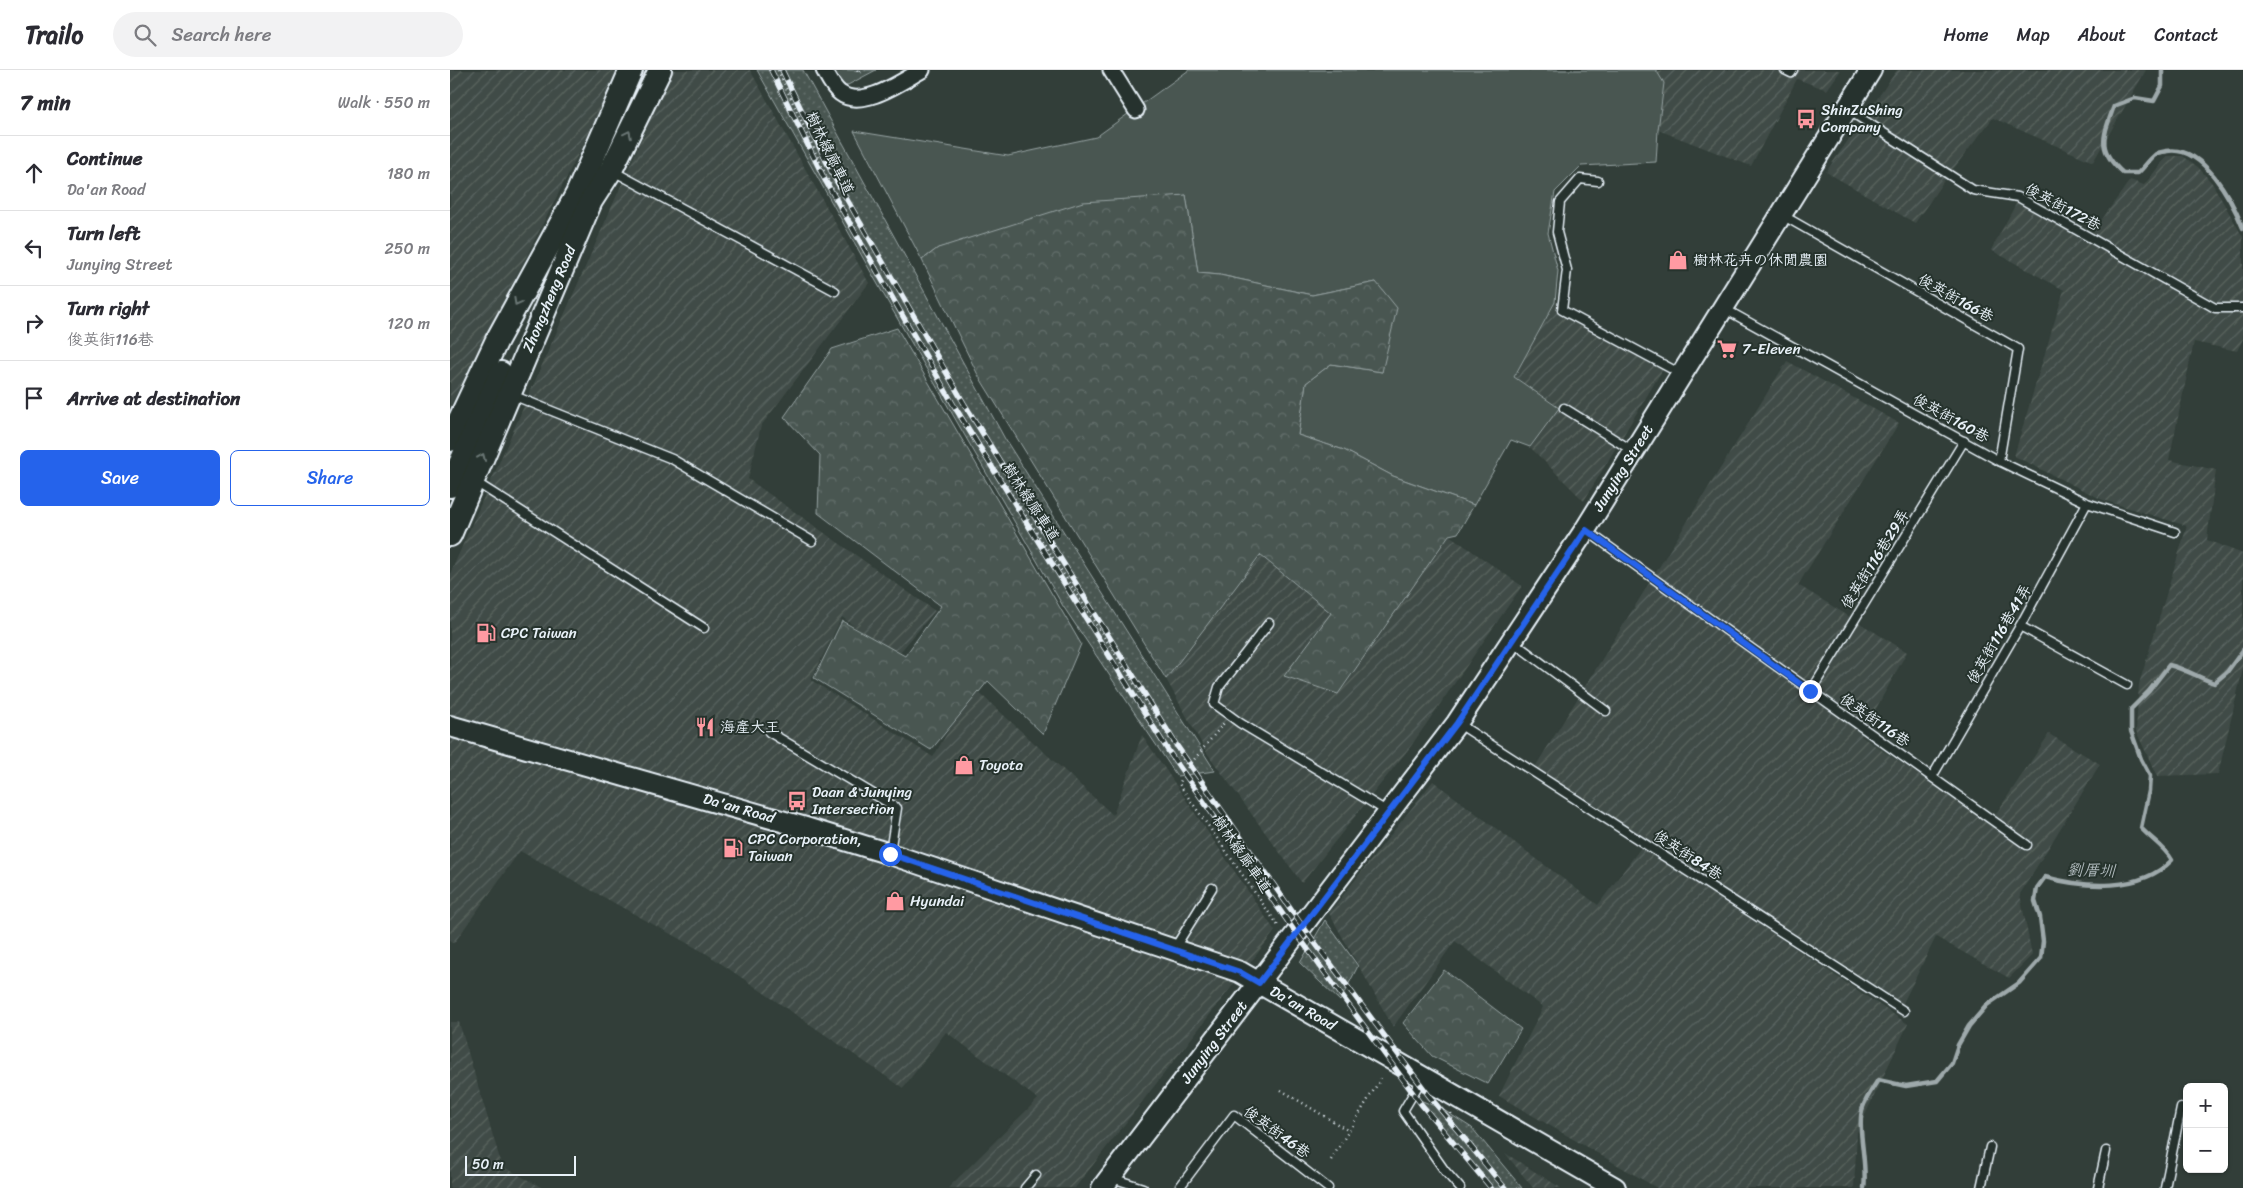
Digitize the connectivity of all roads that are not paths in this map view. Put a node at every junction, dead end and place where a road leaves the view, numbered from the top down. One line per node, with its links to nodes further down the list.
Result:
1 (631, 70): 13 (main road, Zhongzheng Road)
2 (660, 70): 11 (main road, Zhongzheng Road, one-way to 2)
3 (824, 70): 4 (street)
4 (922, 70)
5 (1111, 70): 10 (street)
6 (1786, 70): 7 (lane)
7 (1793, 70)
8 (1865, 76): 9 (street, Junying Street)
9 (1847, 109): 14 (street, Junying Street); 17 (lane, 俊英街172巷)
10 (1136, 110)
11 (611, 170): 13 (main road, Zhongzheng Road); 15 (lane)
12 (1598, 181): 18 (lane)
13 (584, 197): 19 (main road, Zhongzheng Road); 21 (main road, Zhongzheng Road, one-way to 21); 25 (main road)
14 (1782, 216): 16 (street, Junying Street); 24 (lane, 俊英街166巷)
15 (835, 290)
16 (1723, 308): 18 (street, Junying Street); 22 (lane, 俊英街160巷)
17 (2243, 308)
18 (1682, 374): 23 (street, Junying Street)
19 (508, 394): 25 (main road, Zhongzheng Road, one-way to 19); 30 (lane)
20 (1564, 408): 23 (lane)
21 (450, 440)
22 (1964, 441): 24 (lane, 俊英街160巷); 36 (lane, 俊英街116巷29弄)
23 (1634, 452): 27 (street, Junying Street)
24 (1999, 461): 26 (lane, 俊英街160巷)
25 (459, 481): 29 (main road, Zhongzheng Road); 33 (lane)
26 (2087, 503): 28 (lane, 俊英街160巷); 32 (lane, 俊英街116巷41弄)
27 (1586, 530): 34 (street, Junying Street); 36 (lane, 俊英街116巷)
28 (2175, 532)
29 (450, 535)
30 (812, 541)
31 (1268, 623): 42 (lane)
32 (2020, 626): 35 (lane); 41 (lane, 俊英街116巷41弄)
33 (704, 628)
34 (1512, 641): 37 (lane); 38 (street, Junying Street)
35 (2127, 685)
36 (1810, 691): 41 (lane, 俊英街116巷)
37 (1606, 711)
38 (1457, 723): 42 (street, Junying Street); 48 (lane, 俊英街84巷)
39 (450, 726): 44 (street, Da'an Road)
40 (769, 732): 44 (lane)
41 (1932, 777): 43 (lane, 俊英街116巷)
42 (1388, 812): 47 (street, Junying Street)
43 (2027, 845)
44 (890, 854): 46 (street, Da'an Road)
45 (1212, 888): 46 (lane)
46 (1174, 949): 47 (street, Da'an Road)
47 (1259, 983): 49 (street, Da'an Road); 54 (street, Junying Street)
48 (1904, 1011)
49 (1424, 1076): 59 (lane); 60 (street, Da'an Road)
50 (2181, 1108): 63 (lane)
51 (1990, 1147): 61 (lane)
52 (2106, 1151): 62 (lane)
53 (1036, 1176): 55 (lane)
54 (1106, 1183): 56 (lane)
55 (1025, 1188)
56 (1143, 1188)
57 (1179, 1188): 58 (lane, 俊英街46巷)
58 (1328, 1188)
59 (1460, 1188)
60 (1615, 1188)
61 (1981, 1188)
62 (2098, 1188)
63 (2165, 1188)

